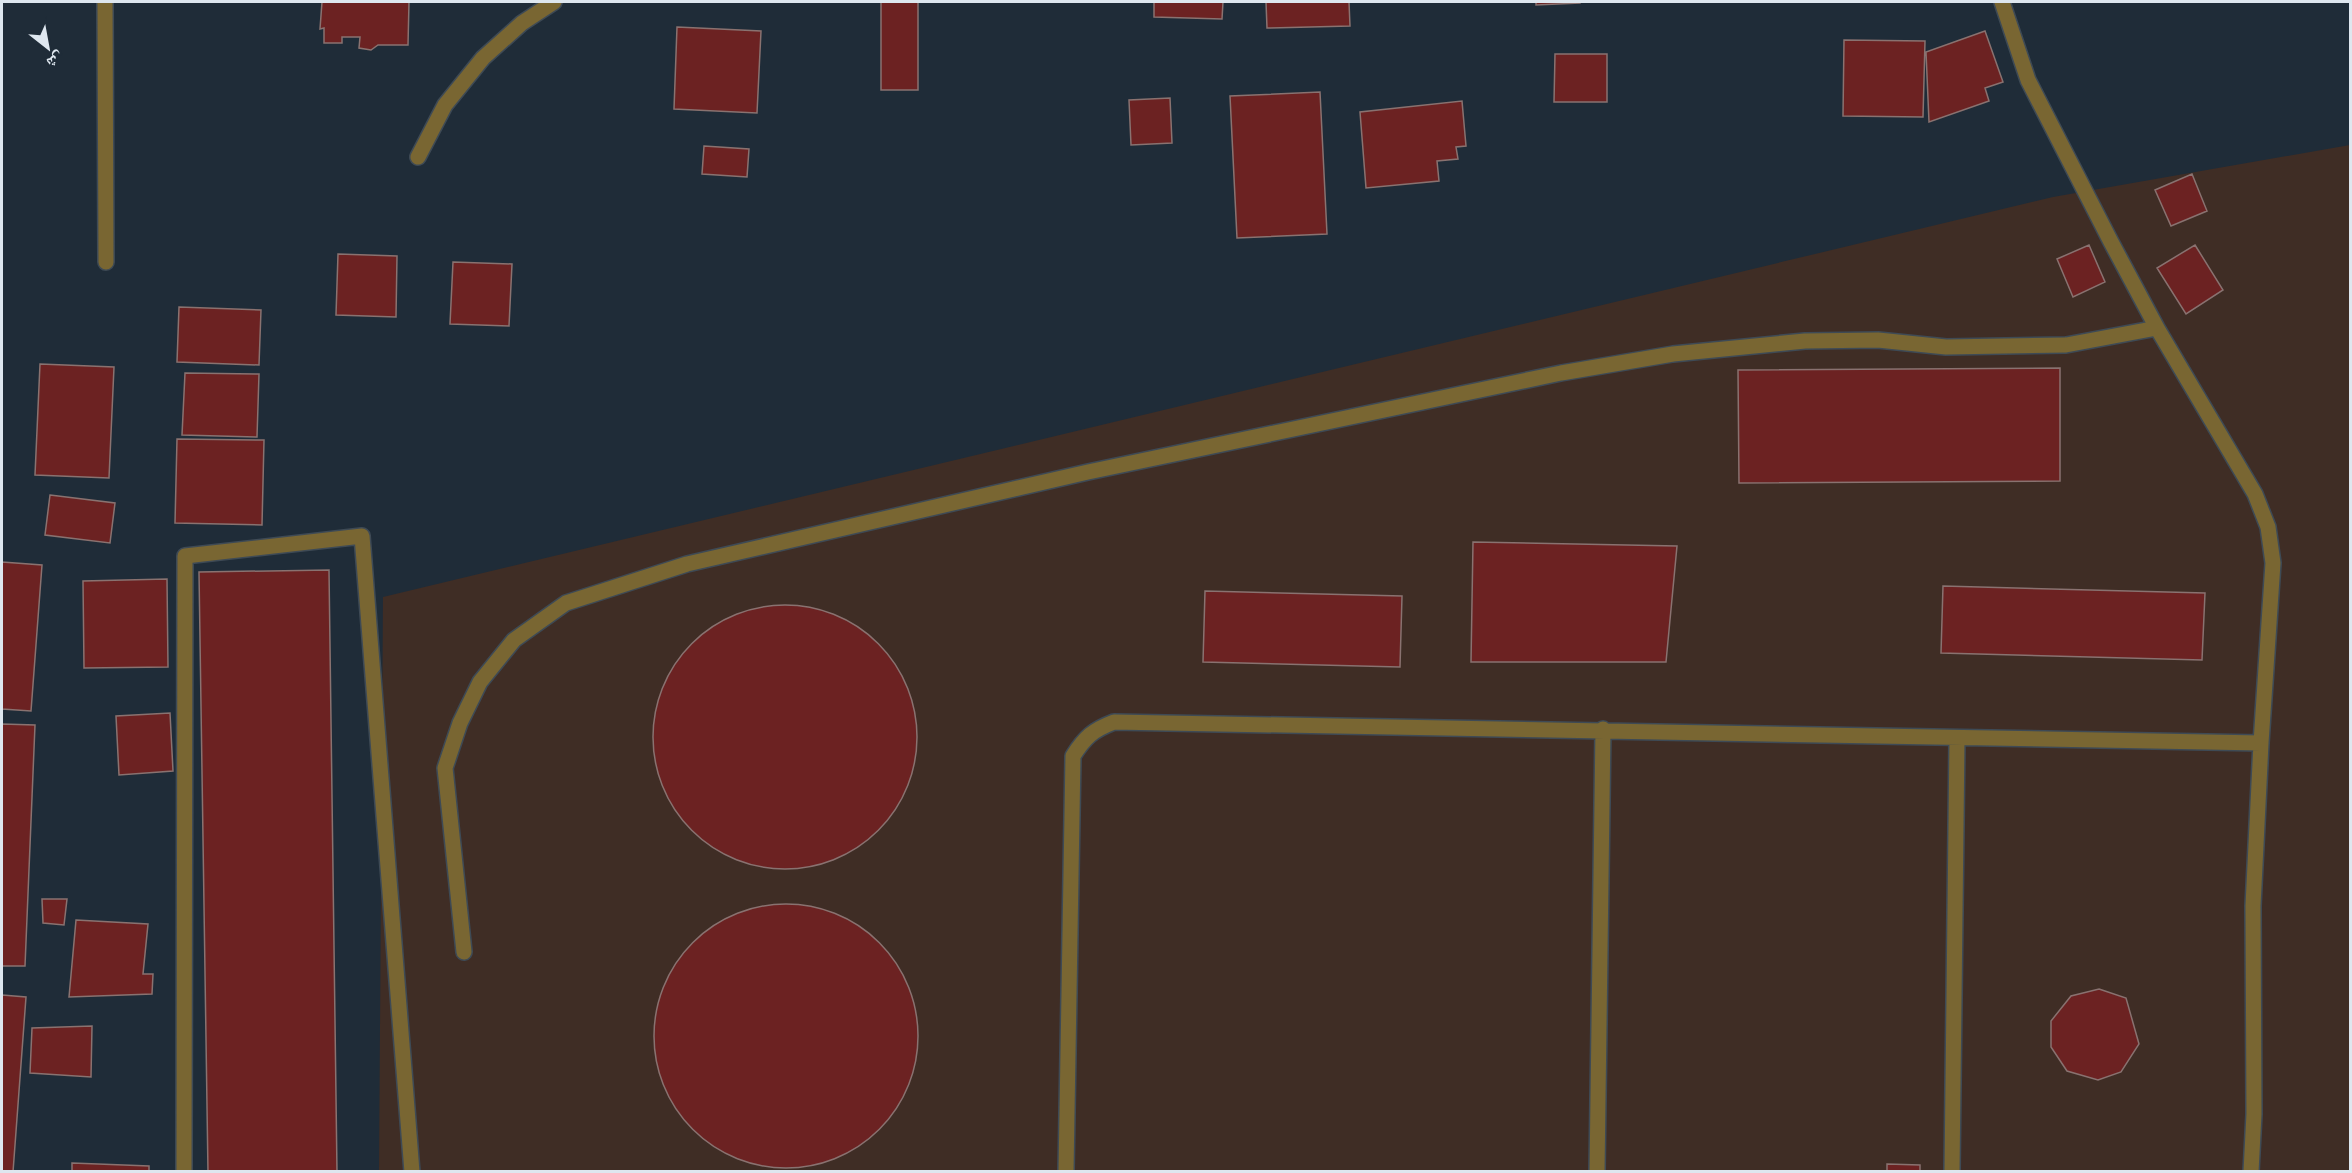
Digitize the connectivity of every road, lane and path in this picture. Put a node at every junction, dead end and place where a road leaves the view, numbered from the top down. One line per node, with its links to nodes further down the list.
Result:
1 (105, 2): 5 (street)
2 (554, 2): 4 (street)
3 (2001, 2): 6 (street)
4 (418, 157)
5 (106, 262)
6 (2157, 328): 9 (street); 10 (street)
7 (1603, 729): 8 (street); 13 (street); 14 (street)
8 (1957, 738): 9 (street); 15 (street)
9 (2261, 743): 16 (street)
10 (464, 952)
11 (184, 1172): 12 (street)
12 (412, 1172)
13 (1066, 1172)
14 (1597, 1172)
15 (1952, 1172)
16 (2251, 1172)

